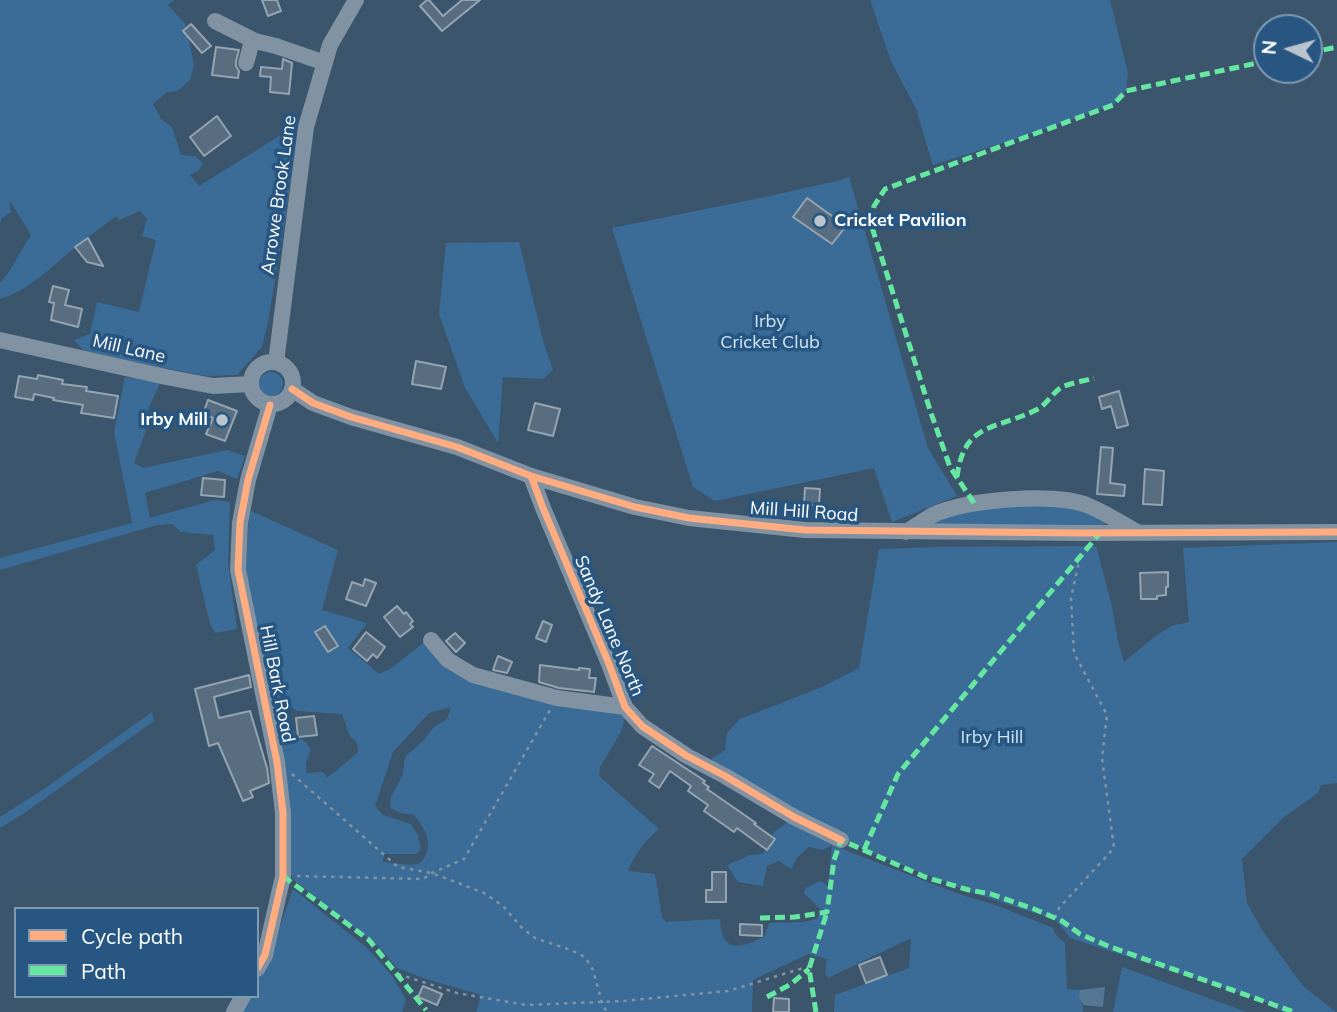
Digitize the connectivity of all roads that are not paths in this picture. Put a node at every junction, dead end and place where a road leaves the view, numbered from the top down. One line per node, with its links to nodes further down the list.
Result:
1 (356, 0): 5 (street, Arrowe Brook Lane)
2 (215, 21): 3 (street)
3 (255, 41): 4 (street); 5 (street)
4 (246, 62)
5 (325, 63): 7 (street, Arrowe Brook Lane)
6 (0, 340): 8 (street, Mill Lane)
7 (276, 362): 8 (street); 9 (street)
8 (251, 384): 10 (street)
9 (292, 389): 10 (street); 11 (street, Mill Hill Road)
10 (270, 405): 18 (street, Hill Bark Road)
11 (531, 476): 12 (street, Mill Hill Road); 16 (street, Sandy Lane North)
12 (906, 532): 14 (street, Mill Hill Road); 14 (street)
13 (1337, 532): 14 (street, Mill Hill Road)
14 (1140, 533)
15 (431, 640): 16 (street)
16 (625, 707): 17 (street, Sandy Lane North)
17 (841, 840)
18 (259, 965)

